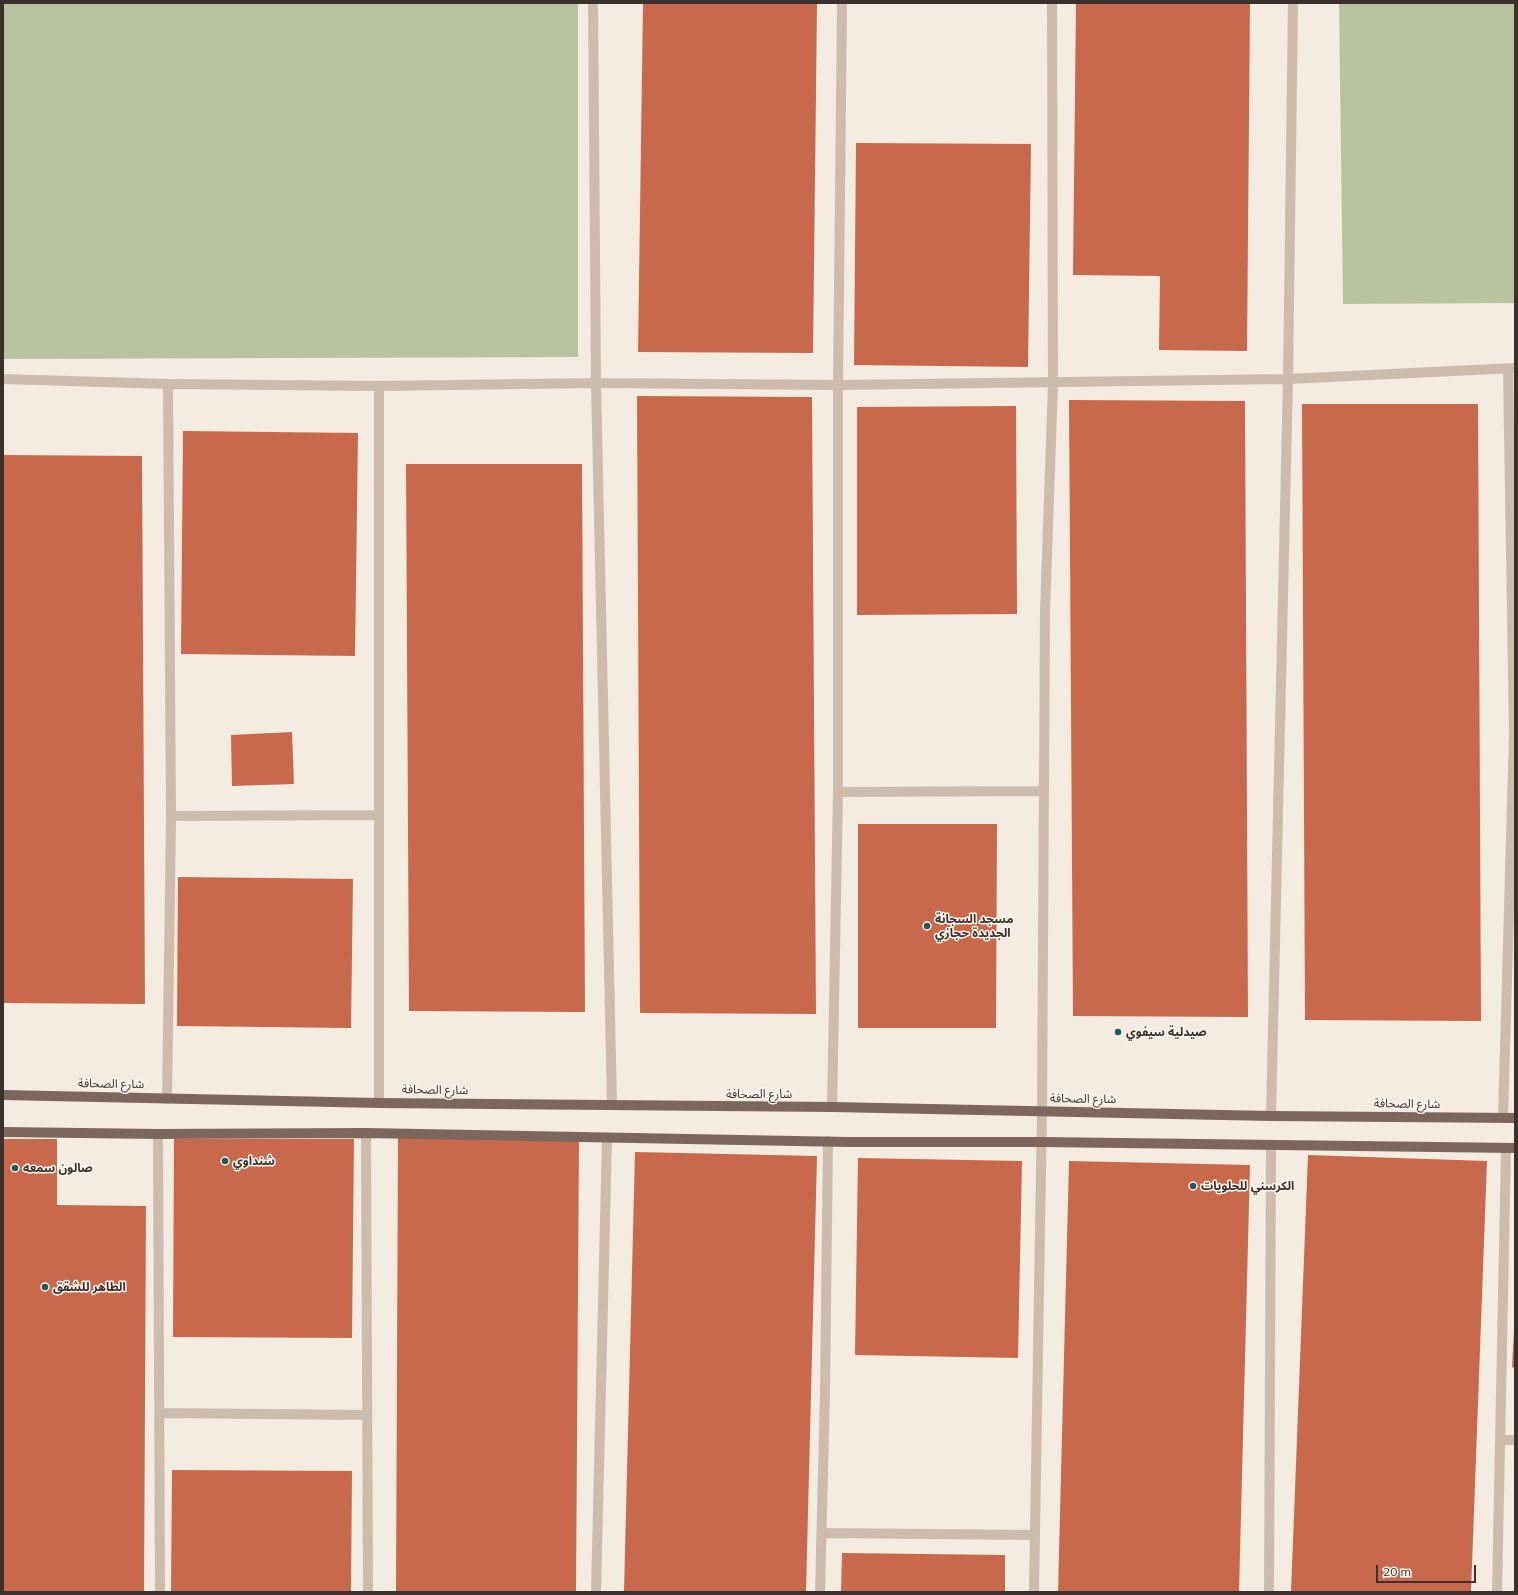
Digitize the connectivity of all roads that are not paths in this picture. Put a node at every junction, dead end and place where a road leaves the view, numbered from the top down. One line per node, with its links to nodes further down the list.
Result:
1 (593, 3): 8 (street)
2 (842, 3): 11 (street)
3 (1052, 3): 9 (street)
4 (1293, 3): 7 (street)
5 (1511, 368): 7 (street); 13 (street)
6 (3, 379): 10 (street)
7 (1288, 379): 9 (street); 24 (street)
8 (596, 383): 11 (street); 12 (street); 21 (street)
9 (1053, 383): 11 (street); 14 (street)
10 (168, 384): 12 (street); 17 (street)
11 (838, 385): 15 (street)
12 (379, 386): 16 (street)
13 (1514, 735): 25 (street)
14 (1044, 791): 15 (street); 23 (street)
15 (838, 792): 22 (street)
16 (378, 815): 17 (street); 20 (street)
17 (171, 816): 19 (street)
18 (3, 1095): 19 (main road, شارع الصحافة)
19 (167, 1098): 20 (main road, شارع الصحافة)
20 (379, 1103): 21 (main road, شارع الصحافة)
21 (612, 1106): 22 (main road, شارع الصحافة)
22 (832, 1107): 23 (main road, شارع الصحافة)
23 (1042, 1111): 24 (main road, شارع الصحافة); 32 (street)
24 (1271, 1116): 25 (main road, شارع الصحافة)
25 (1503, 1118): 26 (main road, شارع الصحافة)
26 (1515, 1118)
27 (3, 1132): 29 (main road)
28 (366, 1132): 29 (main road); 30 (main road); 36 (street)
29 (158, 1134): 35 (street)
30 (607, 1138): 31 (main road); 43 (street)
31 (828, 1141): 32 (main road); 39 (street)
32 (1040, 1142): 33 (main road); 40 (street)
33 (1271, 1146): 34 (main road); 46 (street)
34 (1510, 1148): 37 (street)
35 (159, 1413): 36 (street); 41 (street)
36 (367, 1415): 42 (street)
37 (1501, 1440): 38 (street); 47 (street)
38 (1515, 1440)
39 (822, 1533): 40 (street); 44 (street)
40 (1036, 1535): 45 (street)
41 (160, 1592)
42 (368, 1592)
43 (596, 1592)
44 (820, 1592)
45 (1034, 1592)
46 (1269, 1592)
47 (1498, 1592)

